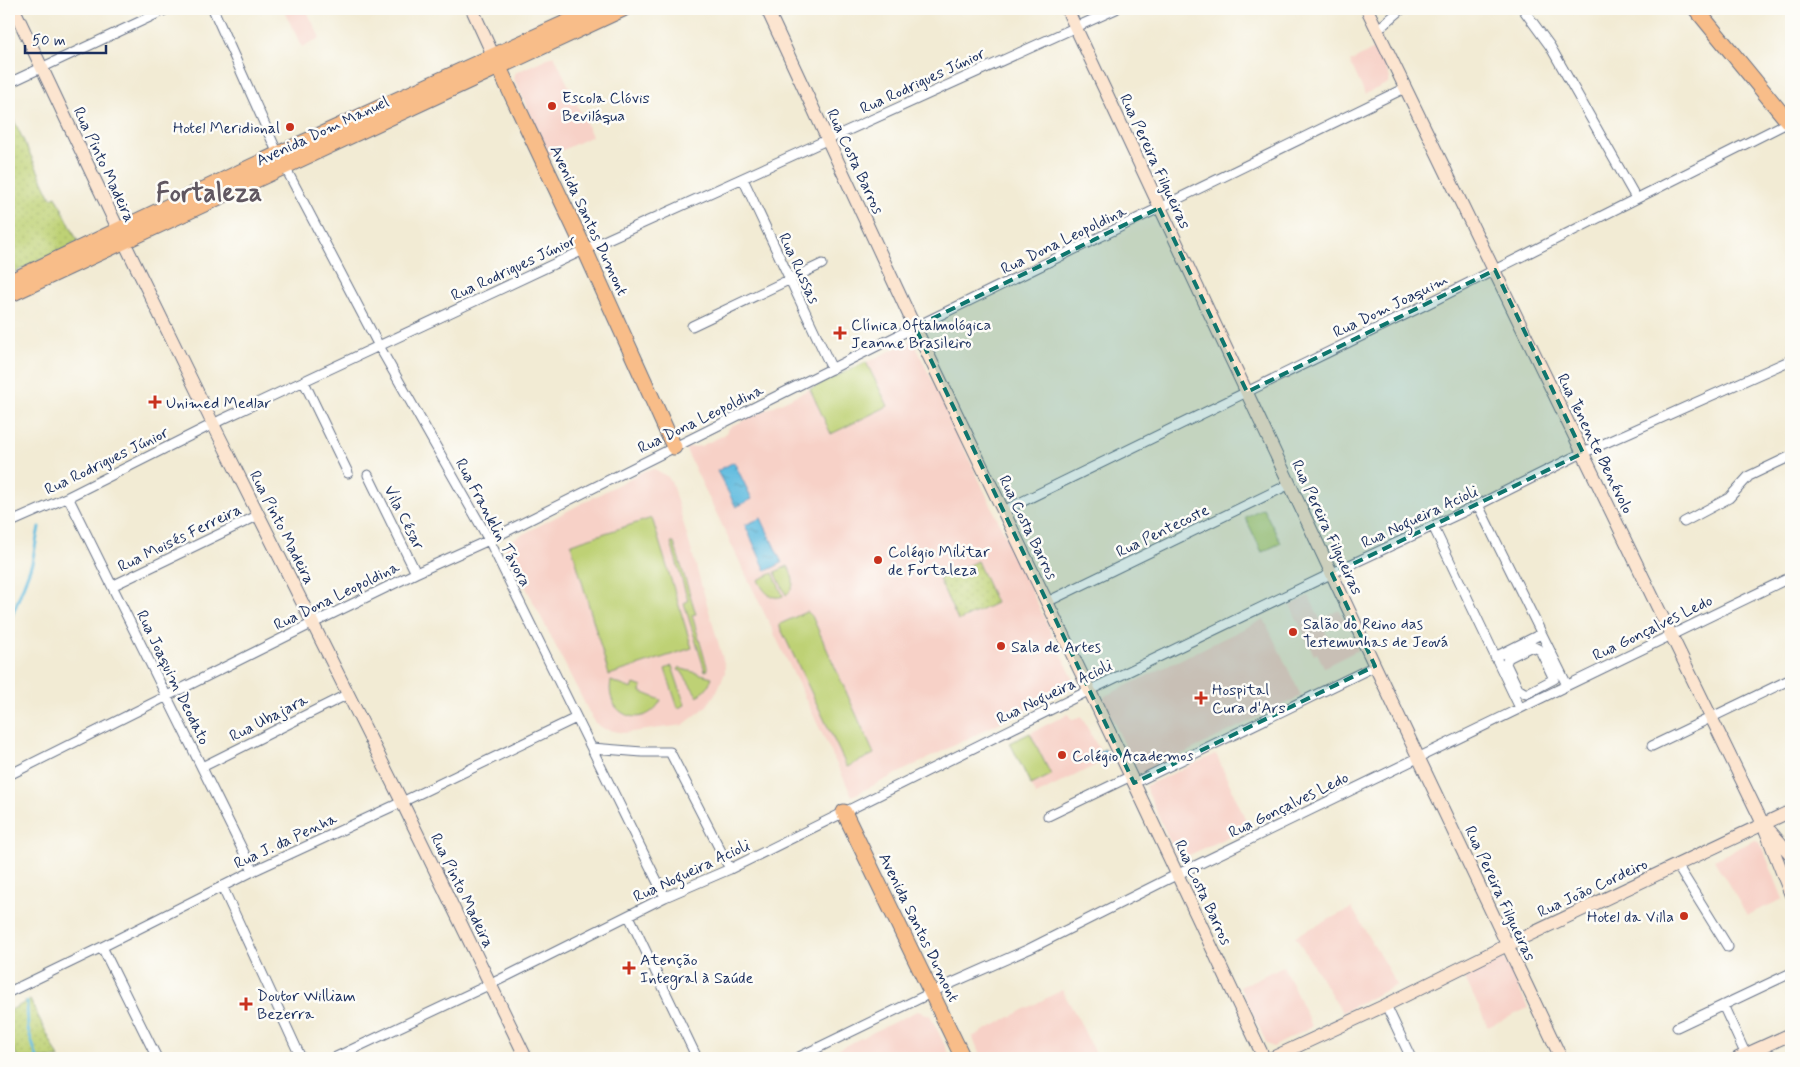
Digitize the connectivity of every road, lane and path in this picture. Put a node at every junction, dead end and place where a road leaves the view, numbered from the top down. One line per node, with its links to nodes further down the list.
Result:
1 (14, 9): 17 (street, Rua Pinto Madeira)
2 (167, 9): 17 (street)
3 (213, 9): 22 (street, Rua Franklin Távora)
4 (472, 9): 16 (street, Avenida Santos Dumont)
5 (596, 9): 16 (main road, Avenida Dom Manuel)
6 (623, 9): 16 (main road, Avenida Dom Manuel)
7 (767, 9): 21 (street, Rua Costa Barros)
8 (1067, 9): 14 (street, Rua Pereira Filgueiras)
9 (1116, 9): 14 (street, Rua Rodrigues Júnior)
10 (1366, 9): 15 (street, Rua Tenente Benévolo)
11 (1402, 9): 15 (street)
12 (1523, 9): 24 (street)
13 (1696, 9): 20 (main road)
14 (1076, 26): 21 (street, Rua Rodrigues Júnior); 25 (street, Rua Pereira Filgueiras)
15 (1377, 30): 19 (street, Rua Tenente Benévolo)
16 (496, 61): 22 (main road, Avenida Dom Manuel); 27 (main road, Avenida Santos Dumont)
17 (42, 68): 18 (street); 26 (street, Rua Pinto Madeira)
18 (9, 83)
19 (1405, 88): 25 (street, Rua Dona Leopoldina); 29 (street, Rua Tenente Benévolo)
20 (1790, 124): 24 (street, Rua Dom Joaquim)
21 (829, 140): 23 (street, Rua Rodrigues Júnior); 34 (street, Rua Costa Barros)
22 (281, 161): 26 (main road, Avenida Dom Manuel); 35 (street, Rua Franklin Távora)
23 (743, 179): 27 (street, Rua Rodrigues Júnior); 30 (street, Rua Russas)
24 (1636, 198): 29 (street, Rua Dom Joaquim)
25 (1159, 208): 34 (street, Rua Dona Leopoldina); 39 (street, Rua Pereira Filgueiras)
26 (121, 236): 31 (main road, Avenida Dom Manuel); 32 (main road, Avenida Dom Manuel); 40 (street, Rua Pinto Madeira)
27 (585, 250): 35 (street, Rua Rodrigues Júnior); 41 (main road, Avenida Santos Dumont)
28 (822, 264): 30 (street)
29 (1495, 270): 39 (street, Rua Dom Joaquim); 42 (street, Rua Tenente Benévolo)
30 (789, 280): 33 (street); 37 (street, Rua Russas)
31 (9, 282)
32 (9, 295)
33 (692, 326)
34 (915, 327): 37 (street, Rua Dona Leopoldina); 49 (street, Rua Costa Barros)
35 (379, 346): 38 (street, Rua Rodrigues Júnior); 54 (street, Rua Franklin Távora)
36 (1791, 360): 42 (street, Rua Nogueira Acioli)
37 (832, 369): 41 (street, Rua Dona Leopoldina)
38 (304, 382): 40 (street, Rua Rodrigues Júnior); 44 (street)
39 (1247, 392): 46 (street, Rua Pereira Filgueiras); 49 (street, Rua Dom Joaquim)
40 (213, 424): 47 (street, Rua Rodrigues Júnior); 50 (street, Rua Pinto Madeira)
41 (674, 447): 54 (street, Rua Dona Leopoldina)
42 (1583, 453): 48 (street, Rua Nogueira Acioli); 62 (street, Rua Tenente Benévolo)
43 (1791, 456): 51 (street)
44 (348, 473)
45 (368, 475): 55 (street, Vila César)
46 (1290, 484): 56 (street, Rua Pereira Filgueiras); 59 (street, Rua Pentecoste)
47 (68, 496): 52 (street, Rua Rodrigues Júnior); 58 (street, Rua Joaquim Deodato)
48 (1478, 505): 53 (street, Rua Nogueira Acioli); 61 (street)
49 (1003, 511): 59 (street, Rua Costa Barros)
50 (259, 515): 58 (street, Rua Moisés Ferreira); 60 (street, Rua Pinto Madeira)
51 (1684, 522)
52 (9, 523)
53 (1433, 526): 56 (street, Rua Nogueira Acioli); 64 (street)
54 (489, 540): 55 (street, Rua Dona Leopoldina); 73 (street, Rua Franklin Távora)
55 (416, 572): 60 (street, Rua Dona Leopoldina)
56 (1332, 574): 65 (street, Rua Pereira Filgueiras); 68 (street, Rua Nogueira Acioli)
57 (1791, 577): 62 (street, Rua Gonçalves Ledo)
58 (112, 586): 70 (street, Rua Joaquim Deodato)
59 (1047, 602): 68 (street, Rua Costa Barros)
60 (313, 623): 69 (street, Rua Pinto Madeira); 70 (street, Rua Dona Leopoldina)
61 (1542, 634): 64 (street); 67 (street)
62 (1672, 635): 67 (street, Rua Gonçalves Ledo); 72 (street, Rua Tenente Benévolo)
63 (1540, 650): 63 (street)
64 (1495, 657): 71 (street)
65 (1375, 666): 76 (street, Rua Pereira Filgueiras); 79 (street)
66 (1791, 678): 72 (street)
67 (1567, 685): 71 (street, Rua Gonçalves Ledo)
68 (1090, 690): 79 (street, Rua Costa Barros); 82 (street, Rua Nogueira Acioli)
69 (348, 694): 77 (street, Rua Ubajara); 80 (street, Rua Pinto Madeira)
70 (166, 695): 77 (street, Rua Joaquim Deodato); 78 (street, Rua Dona Leopoldina)
71 (1520, 708): 76 (street, Rua Gonçalves Ledo)
72 (1712, 717): 74 (street); 84 (street, Rua Tenente Benévolo)
73 (576, 718): 75 (street, Rua Franklin Távora); 80 (street, Rua J. da Penha)
74 (1652, 746)
75 (592, 748): 87 (street); 92 (street, Rua Franklin Távora)
76 (1419, 757): 89 (street, Rua Gonçalves Ledo); 94 (street, Rua Pereira Filgueiras)
77 (202, 767): 88 (street, Rua Joaquim Deodato)
78 (9, 775)
79 (1132, 779): 83 (street); 89 (street, Rua Costa Barros)
80 (402, 802): 88 (street, Rua J. da Penha); 98 (street, Rua Pinto Madeira)
81 (1791, 811): 84 (street, Rua João Cordeiro)
82 (844, 812): 87 (street, Rua Nogueira Acioli); 100 (main road, Avenida Santos Dumont)
83 (1048, 816)
84 (1763, 824): 85 (street); 86 (street, Rua João Cordeiro); 91 (street, Rua Tenente Benévolo)
85 (1791, 855)
86 (1677, 865): 94 (street, Rua João Cordeiro); 96 (street)
87 (730, 869): 92 (street, Rua Nogueira Acioli)
88 (253, 871): 90 (street, Rua J. da Penha)
89 (1177, 874): 100 (street, Rua Gonçalves Ledo); 113 (street, Rua Costa Barros)
90 (222, 886): 95 (street, Rua J. da Penha); 107 (street)
91 (1791, 894)
92 (665, 897): 93 (street, Rua Nogueira Acioli)
93 (628, 916): 98 (street, Rua Nogueira Acioli); 110 (street)
94 (1508, 945): 101 (street, Rua João Cordeiro); 116 (street, Rua Pereira Filgueiras)
95 (102, 947): 99 (street, Rua J. da Penha); 106 (street)
96 (1728, 947)
97 (1791, 973): 102 (street)
98 (490, 984): 108 (street, Rua Nogueira Acioli); 109 (street, Rua Pinto Madeira)
99 (9, 992)
100 (932, 992): 111 (street, Rua Gonçalves Ledo); 112 (main road, Avenida Santos Dumont)
101 (1386, 1005): 114 (street, Rua João Cordeiro); 115 (street)
102 (1723, 1005): 103 (street); 105 (street)
103 (1677, 1027)
104 (1791, 1034): 105 (street)
105 (1742, 1056)
106 (157, 1058)
107 (301, 1058)
108 (334, 1058)
109 (526, 1058)
110 (697, 1058)
111 (797, 1058)
112 (964, 1058)
113 (1264, 1058)
114 (1272, 1058)
115 (1411, 1058)
116 (1561, 1058)

